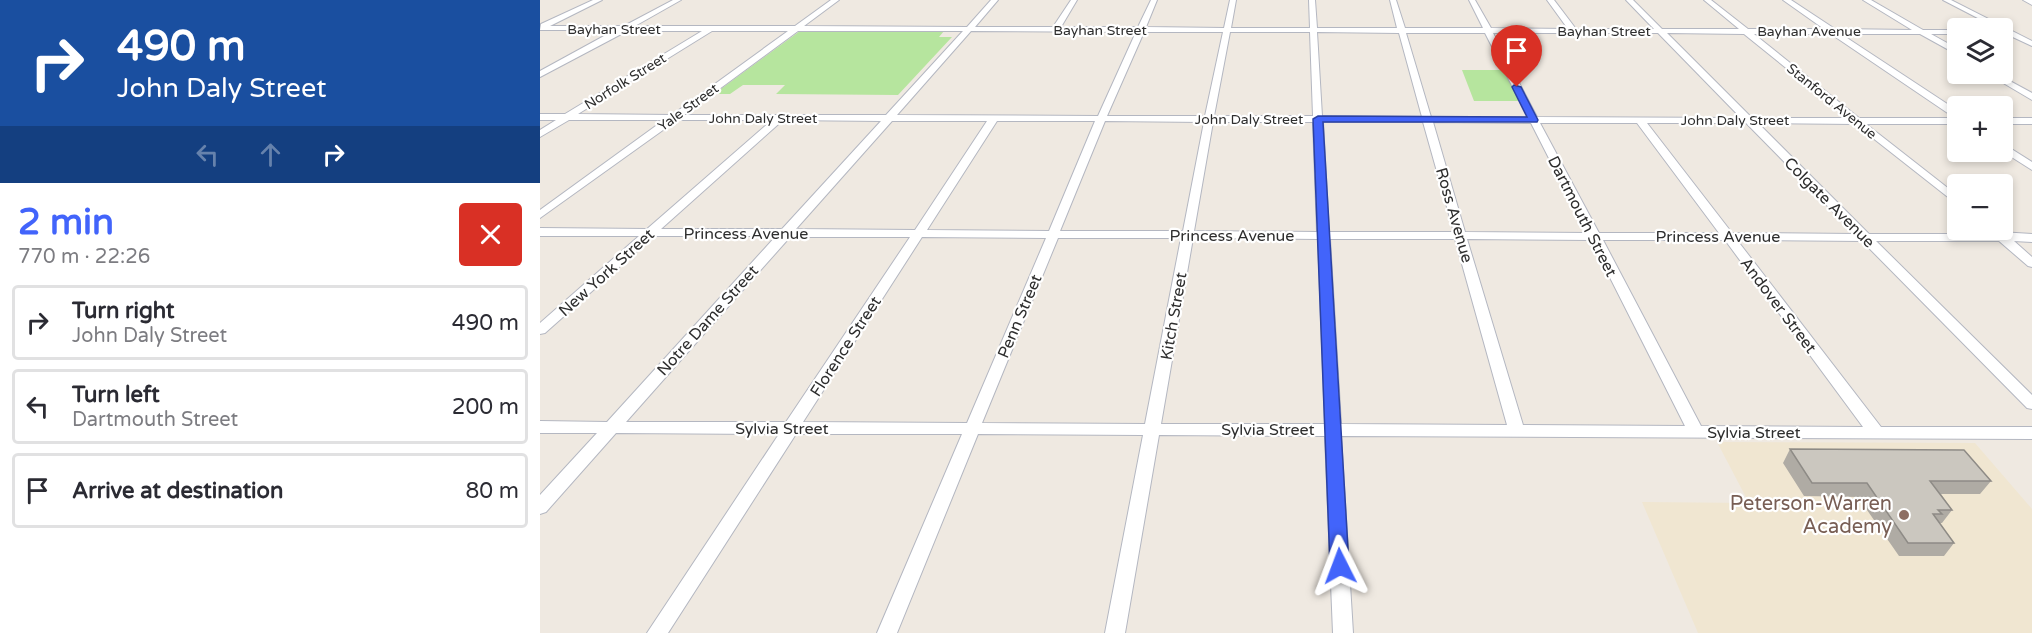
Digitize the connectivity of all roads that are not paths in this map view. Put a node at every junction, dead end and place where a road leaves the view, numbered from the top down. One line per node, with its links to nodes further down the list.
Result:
1 (599, 0): 20 (street)
2 (678, 0): 21 (street)
3 (836, 0): 23 (street, Yale Street)
4 (995, 0): 24 (street, Notre Dame Street)
5 (1074, 0): 25 (street)
6 (1154, 0): 26 (street, Penn Street)
7 (1233, 0): 27 (street, Kitch Street)
8 (1312, 0): 28 (street)
9 (1393, 0): 29 (street, Ross Avenue)
10 (1472, 0): 30 (street, Dartmouth Street)
11 (1550, 0): 31 (street)
12 (1629, 0): 32 (street, Colgate Avenue)
13 (1707, 0): 33 (street, Stanford Avenue)
14 (1786, 0): 34 (street)
15 (1866, 0): 36 (street)
16 (1946, 0): 19 (street)
17 (2026, 0): 18 (street)
18 (2032, 3)
19 (1981, 18)
20 (540, 28): 21 (street, Bayhan Street)
21 (624, 29): 22 (street, Bayhan Street); 42 (street)
22 (710, 29): 23 (street, Bayhan Street); 47 (street, Norfolk Street)
23 (796, 29): 24 (street, Bayhan Street); 48 (street, Yale Street)
24 (968, 29): 25 (street, Bayhan Street); 50 (street, Notre Dame Street)
25 (1055, 30): 26 (street, Bayhan Street)
26 (1141, 30): 27 (street, Bayhan Street); 52 (street, Penn Street)
27 (1227, 30): 28 (street, Bayhan Street); 53 (street, Kitch Street)
28 (1314, 30): 29 (street, Bayhan Street); 54 (street)
29 (1402, 30): 30 (street, Bayhan Street); 55 (street, Ross Avenue)
30 (1488, 31): 31 (street, Bayhan Street); 56 (street, Dartmouth Street)
31 (1574, 31): 32 (street, Bayhan Street)
32 (1660, 31): 33 (street, Bayhan Avenue); 58 (street, Colgate Avenue)
33 (1746, 31): 34 (street, Bayhan Avenue); 59 (street, Stanford Avenue)
34 (1833, 31): 36 (street, Bayhan Avenue); 45 (street)
35 (2013, 31): 38 (street)
36 (1920, 32): 37 (street, Bayhan Avenue); 41 (street)
37 (1947, 32)
38 (2032, 32)
39 (2013, 34): 40 (street)
40 (2032, 44)
41 (1947, 47)
42 (540, 74)
43 (2009, 84): 44 (street)
44 (2032, 97)
45 (1947, 109)
46 (540, 117): 47 (street, John Daly Street)
47 (567, 117): 48 (street, John Daly Street); 63 (street, Norfolk Street)
48 (674, 117): 49 (street, John Daly Street); 67 (street, Yale Street)
49 (780, 118): 50 (street, John Daly Street); 69 (street, New York Street)
50 (887, 118): 51 (street, John Daly Street); 70 (street, Notre Dame Street)
51 (994, 118): 52 (street, John Daly Street); 71 (street, Florence Street)
52 (1102, 119): 53 (street, John Daly Street); 72 (street, Penn Street)
53 (1209, 119): 54 (street, John Daly Street); 73 (street, Kitch Street)
54 (1318, 119): 55 (street, John Daly Street); 74 (street)
55 (1427, 119): 56 (street, John Daly Street); 75 (street, Ross Avenue)
56 (1534, 120): 57 (street, John Daly Street); 77 (street, Dartmouth Street)
57 (1640, 120): 58 (street, John Daly Street); 78 (street, Andover Street)
58 (1749, 120): 59 (street, John Daly Street); 79 (street, Colgate Avenue)
59 (1857, 121): 60 (street, John Daly Street); 66 (street, Stanford Avenue)
60 (1947, 121)
61 (2013, 121): 62 (street)
62 (2032, 121)
63 (540, 134)
64 (2013, 154): 65 (street)
65 (2032, 166)
66 (1947, 193)
67 (540, 215)
68 (540, 232): 69 (street, Princess Avenue)
69 (650, 233): 70 (street, Princess Avenue); 84 (street, New York Street)
70 (784, 233): 71 (street, Princess Avenue); 87 (street, Notre Dame Street)
71 (919, 234): 72 (street, Princess Avenue); 88 (street, Florence Street)
72 (1053, 234): 73 (street, Princess Avenue); 89 (street, Penn Street)
73 (1188, 235): 74 (street, Princess Avenue); 90 (street, Kitch Street)
74 (1324, 235): 75 (street, Princess Avenue); 91 (street)
75 (1460, 235): 77 (street, Princess Avenue); 92 (street, Ross Avenue)
76 (1947, 235): 79 (street, Princess Avenue)
77 (1593, 236): 78 (street, Princess Avenue); 93 (street, Dartmouth Street)
78 (1727, 236): 79 (street, Princess Avenue); 94 (street, Andover Street)
79 (1864, 236): 85 (street, Colgate Avenue)
80 (2013, 236): 81 (street, Princess Avenue)
81 (2032, 238)
82 (2003, 240): 83 (street)
83 (2032, 263)
84 (540, 330)
85 (2032, 405)
86 (540, 427): 87 (street, Sylvia Street)
87 (611, 427): 88 (street, Sylvia Street); 96 (street, Notre Dame Street)
88 (791, 428): 89 (street, Sylvia Street); 97 (street, Florence Street)
89 (972, 429): 90 (street, Sylvia Street); 98 (street, Penn Street)
90 (1153, 429): 91 (street, Sylvia Street); 99 (street, Kitch Street)
91 (1333, 429): 92 (street, Sylvia Street); 100 (street)
92 (1516, 430): 93 (street, Sylvia Street)
93 (1696, 431): 94 (street, Sylvia Street)
94 (1876, 432): 95 (street, Sylvia Street)
95 (2032, 433)
96 (540, 507)
97 (657, 633)
98 (887, 633)
99 (1115, 633)
100 (1343, 633)

